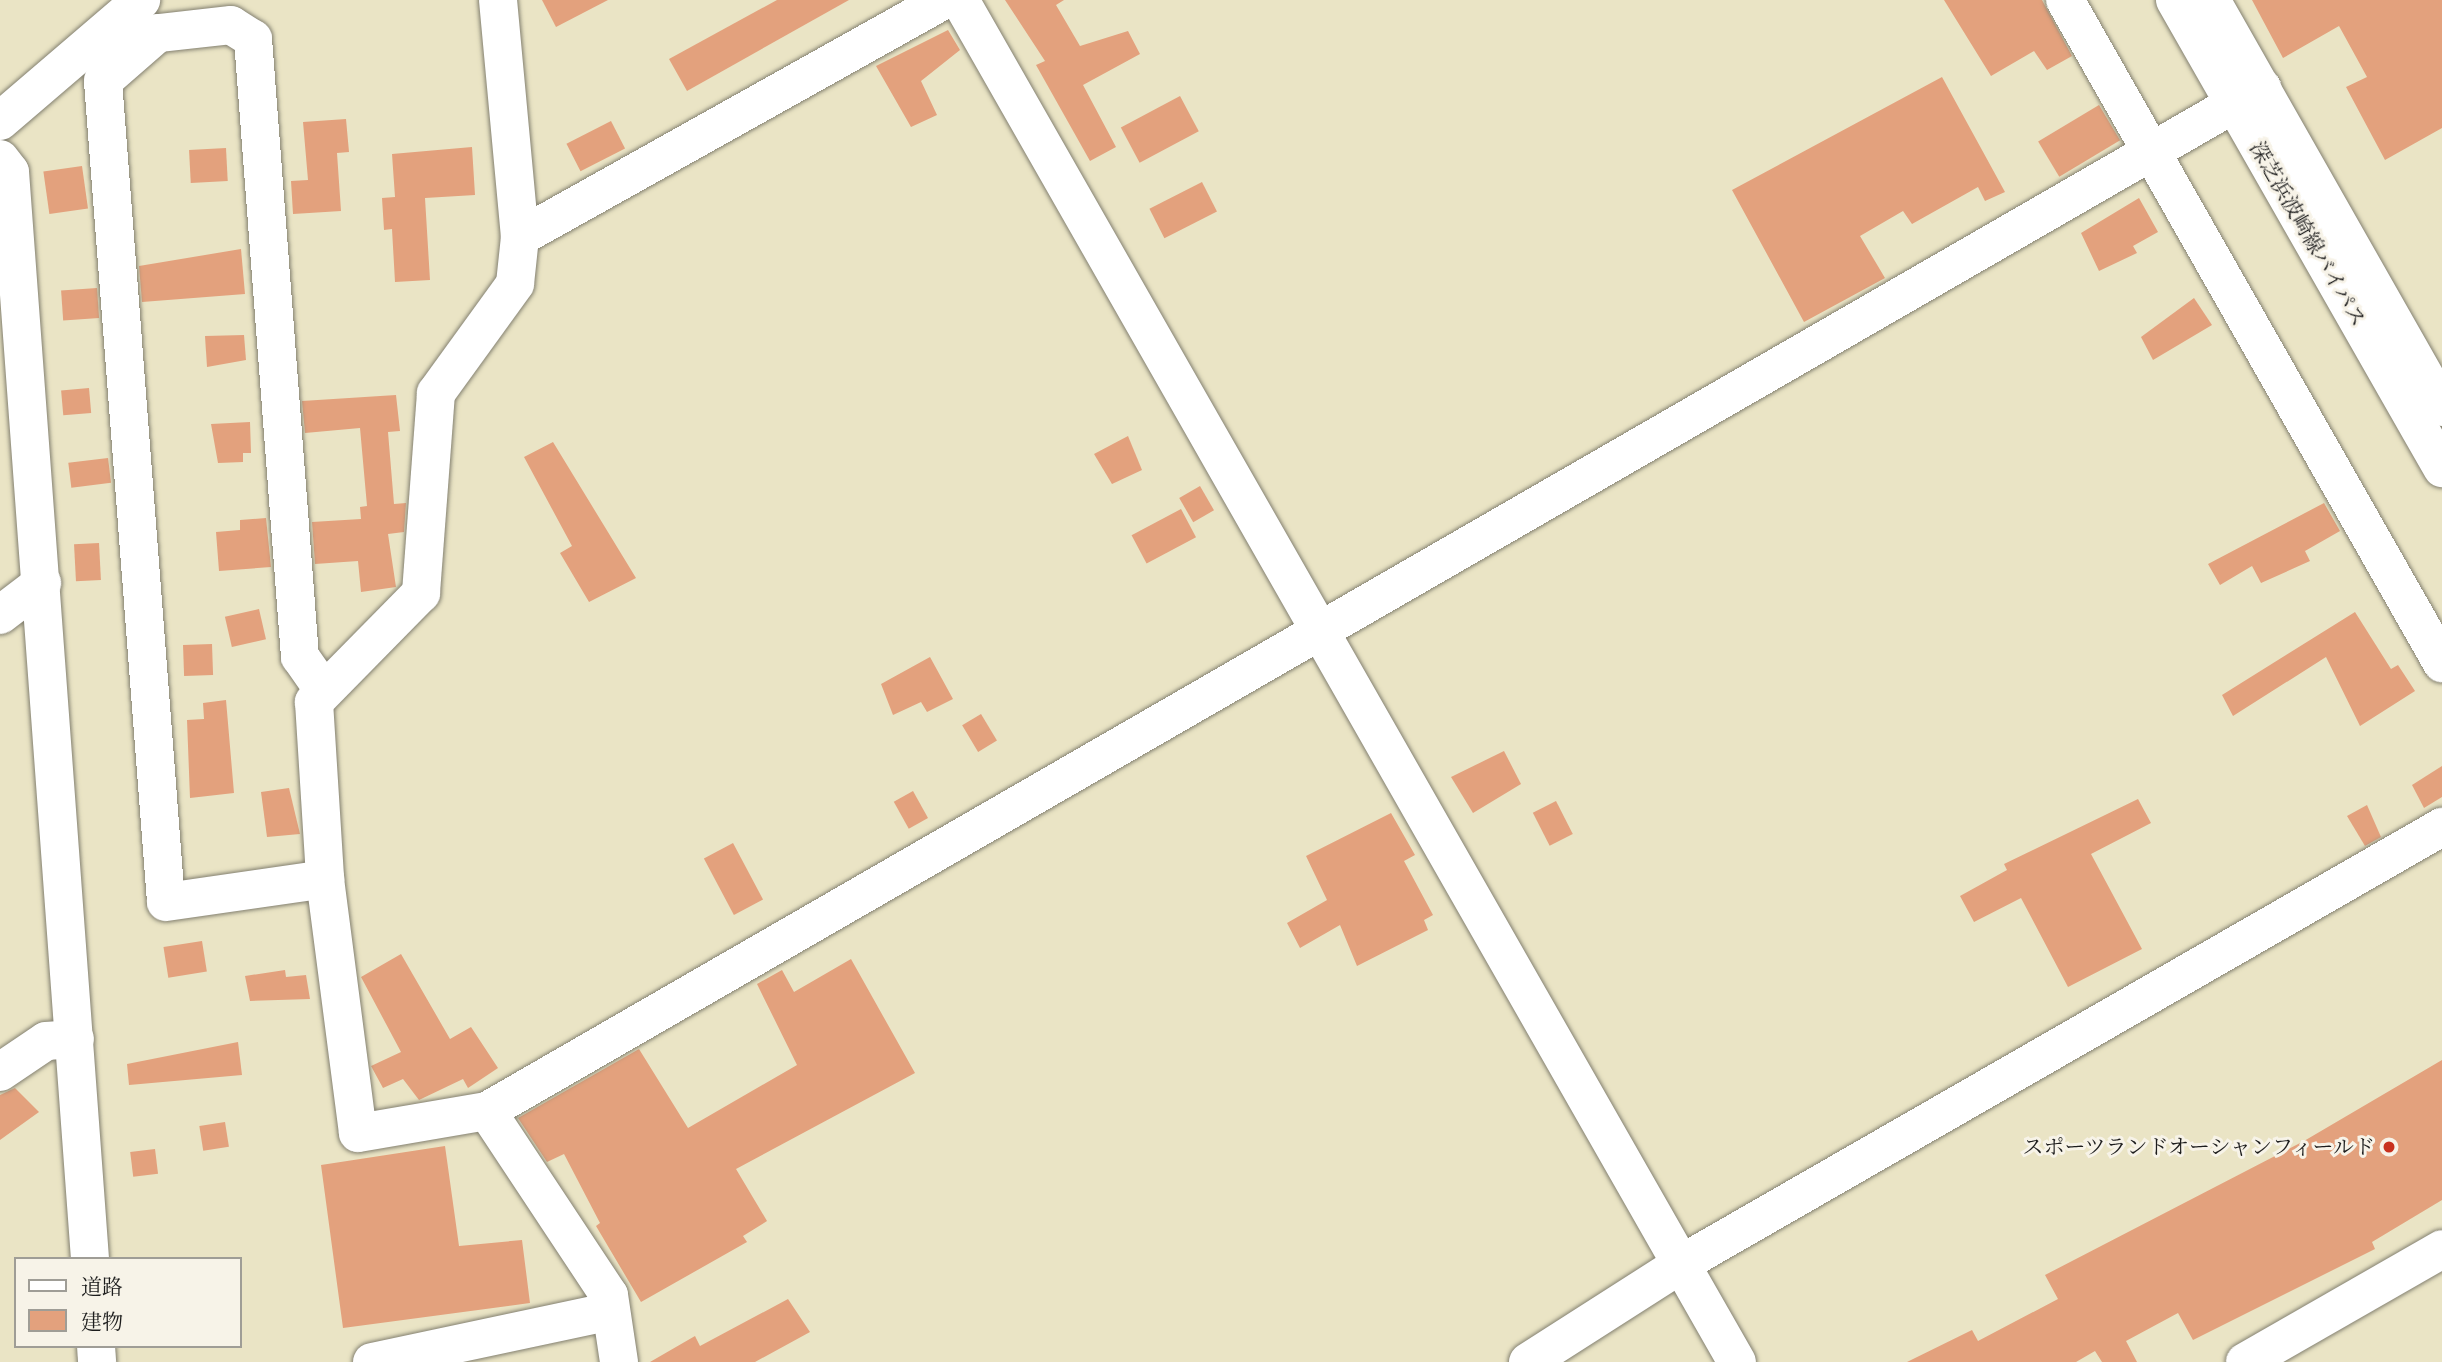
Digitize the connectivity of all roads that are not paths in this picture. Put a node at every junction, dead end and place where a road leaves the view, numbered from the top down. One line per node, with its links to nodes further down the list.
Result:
1 (141, 0): 9 (street)
2 (498, 0): 12 (street)
3 (944, 0): 12 (street)
4 (960, 0): 17 (street)
5 (2065, 0): 10 (street)
6 (2175, 0): 8 (street, 深芝浜波崎線バイパス)
7 (2211, 0): 8 (street, 深芝浜波崎線バイパス)
8 (2248, 96): 10 (street); 13 (street, 深芝浜波崎線バイパス)
9 (0, 121)
10 (2153, 150): 17 (street); 18 (street)
11 (0, 159): 15 (street)
12 (520, 237): 19 (street)
13 (2430, 395): 14 (street, 深芝浜波崎線バイパス)
14 (2442, 468)
15 (42, 583): 16 (street); 22 (street)
16 (0, 615)
17 (1321, 632): 24 (street); 27 (street)
18 (2442, 663)
19 (322, 688): 21 (street); 21 (street)
20 (2442, 827): 27 (street)
21 (325, 879): 24 (street)
22 (75, 1039): 23 (street); 26 (street)
23 (4, 1062)
24 (487, 1111): 28 (street)
25 (2442, 1249): 33 (street)
26 (90, 1257)
27 (1681, 1264): 31 (street); 32 (street)
28 (611, 1311): 29 (street); 30 (street)
29 (372, 1362)
30 (619, 1362)
31 (1528, 1362)
32 (1737, 1362)
33 (2245, 1362)

